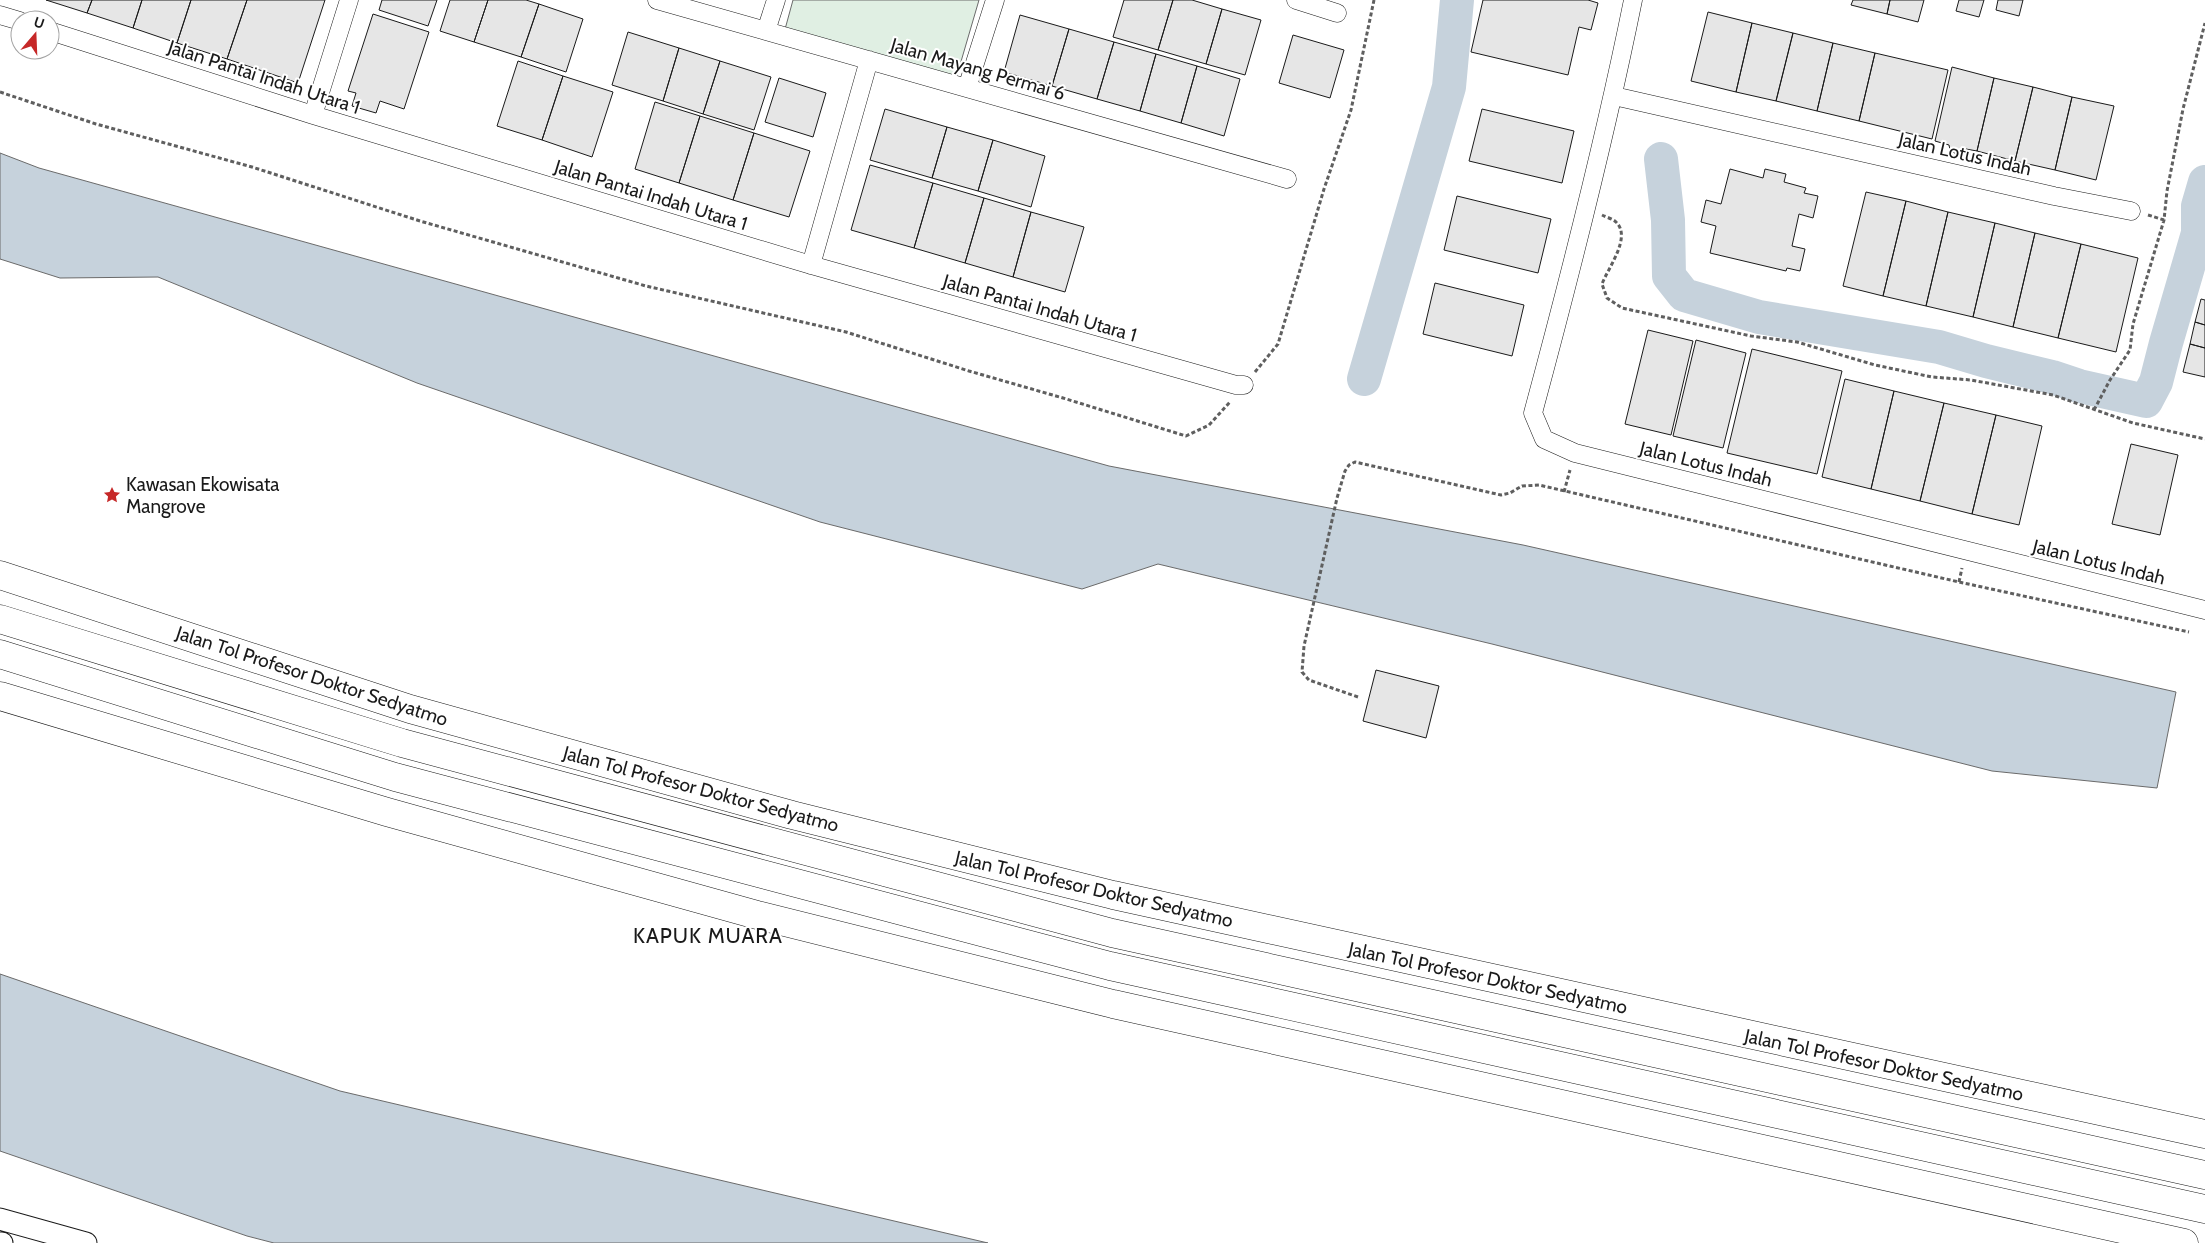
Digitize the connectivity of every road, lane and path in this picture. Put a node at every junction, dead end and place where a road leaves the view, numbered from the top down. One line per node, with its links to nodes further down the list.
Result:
1 (349, 0): 16 (street)
2 (657, 0): 10 (street, Jalan Mayang Permai 6)
3 (776, 0): 10 (street)
4 (995, 0): 13 (street)
5 (1296, 0): 8 (street)
6 (1374, 0): 21 (path)
7 (1633, 0): 15 (street, Jalan Lotus Indah)
8 (1336, 13)
9 (2205, 23): 22 (path)
10 (766, 31): 12 (street, Jalan Mayang Permai 6)
11 (60, 34): 16 (street, Jalan Pantai Indah Utara 1)
12 (869, 60): 13 (street, Jalan Mayang Permai 6); 20 (street)
13 (967, 88): 17 (street, Jalan Mayang Permai 6)
14 (0, 92): 21 (path)
15 (1614, 96): 18 (street, Jalan Lotus Indah); 19 (street, Jalan Lotus Indah)
16 (314, 115): 20 (street, Jalan Pantai Indah Utara 1)
17 (1287, 179)
18 (1588, 208): 22 (path); 25 (street, Jalan Lotus Indah)
19 (2131, 211)
20 (811, 265): 21 (street, Jalan Pantai Indah Utara 1)
21 (1244, 385)
22 (2094, 410): 23 (path)
23 (2205, 439)
24 (0, 575): 31 (highway, Jalan Tol Profesor Doktor Sedyatmo)
25 (2205, 610)
26 (0, 619): 32 (highway, Jalan Tol Profesor Doktor Sedyatmo)
27 (2190, 632): 30 (path)
28 (0, 654): 33 (highway)
29 (0, 696): 36 (highway)
30 (1358, 697)
31 (2205, 1134)
32 (2205, 1174)
33 (2205, 1209)
34 (0, 1219): 35 (street)
35 (86, 1243)
36 (2184, 1243)

